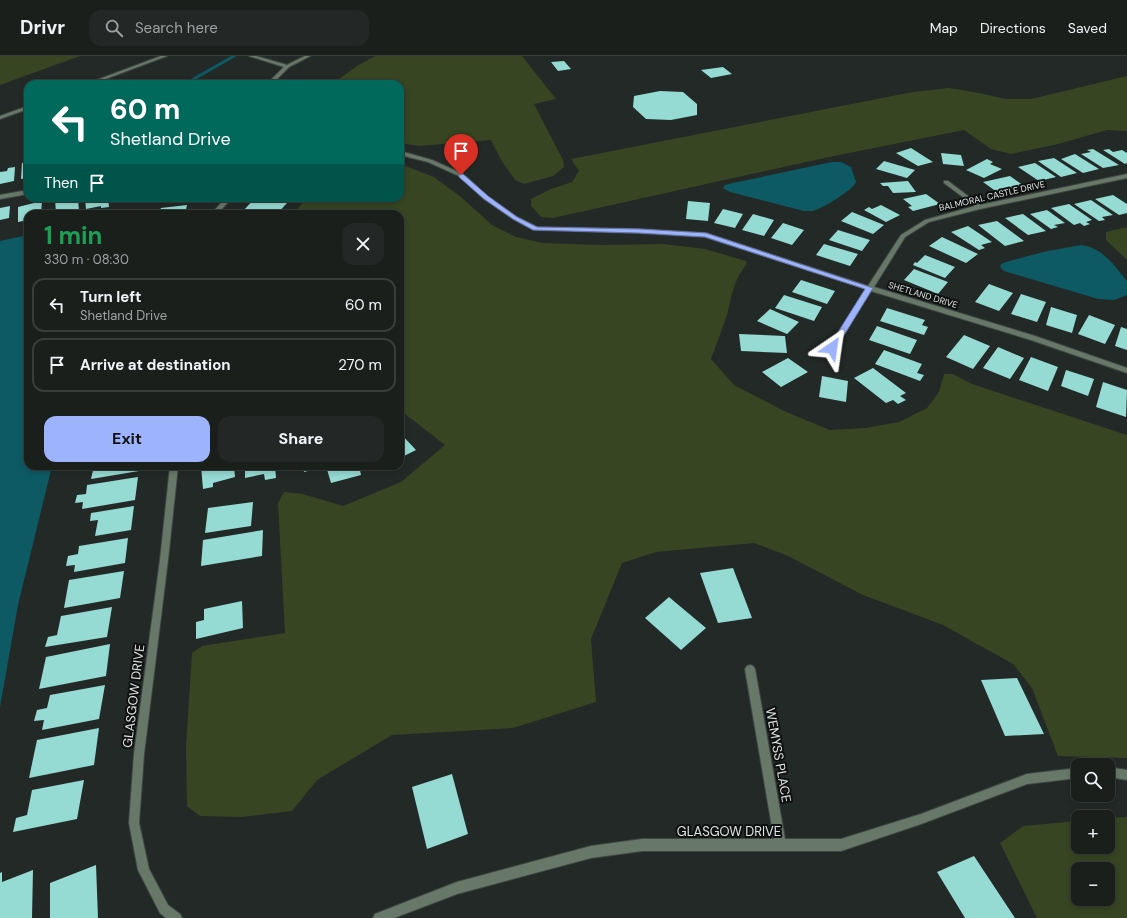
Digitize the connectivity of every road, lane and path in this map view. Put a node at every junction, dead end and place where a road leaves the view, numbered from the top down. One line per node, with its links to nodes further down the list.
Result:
1 (165, 56): 5 (street)
2 (251, 56): 4 (street)
3 (308, 56): 4 (street)
4 (287, 66): 6 (street)
5 (99, 80)
6 (273, 80)
7 (24, 109): 8 (street)
8 (0, 118)
9 (404, 154): 17 (street, SHETLAND DRIVE)
10 (1127, 176): 15 (street, BALMORAL CASTLE DRIVE)
11 (946, 182): 15 (street)
12 (24, 193): 13 (street)
13 (0, 197)
14 (225, 202): 16 (street)
15 (979, 207): 17 (street, BALMORAL CASTLE DRIVE)
16 (218, 210)
17 (869, 288): 18 (street, BALMORAL CASTLE DRIVE); 19 (street, SHETLAND DRIVE)
18 (832, 348)
19 (1127, 371)
20 (174, 470): 26 (street, GLASGOW DRIVE)
21 (750, 669): 25 (street, WEMYSS PLACE)
22 (1115, 773): 24 (street)
23 (1071, 774): 25 (street, GLASGOW DRIVE)
24 (1127, 775)
25 (780, 846): 27 (street, GLASGOW DRIVE)
26 (176, 918)
27 (379, 918)

